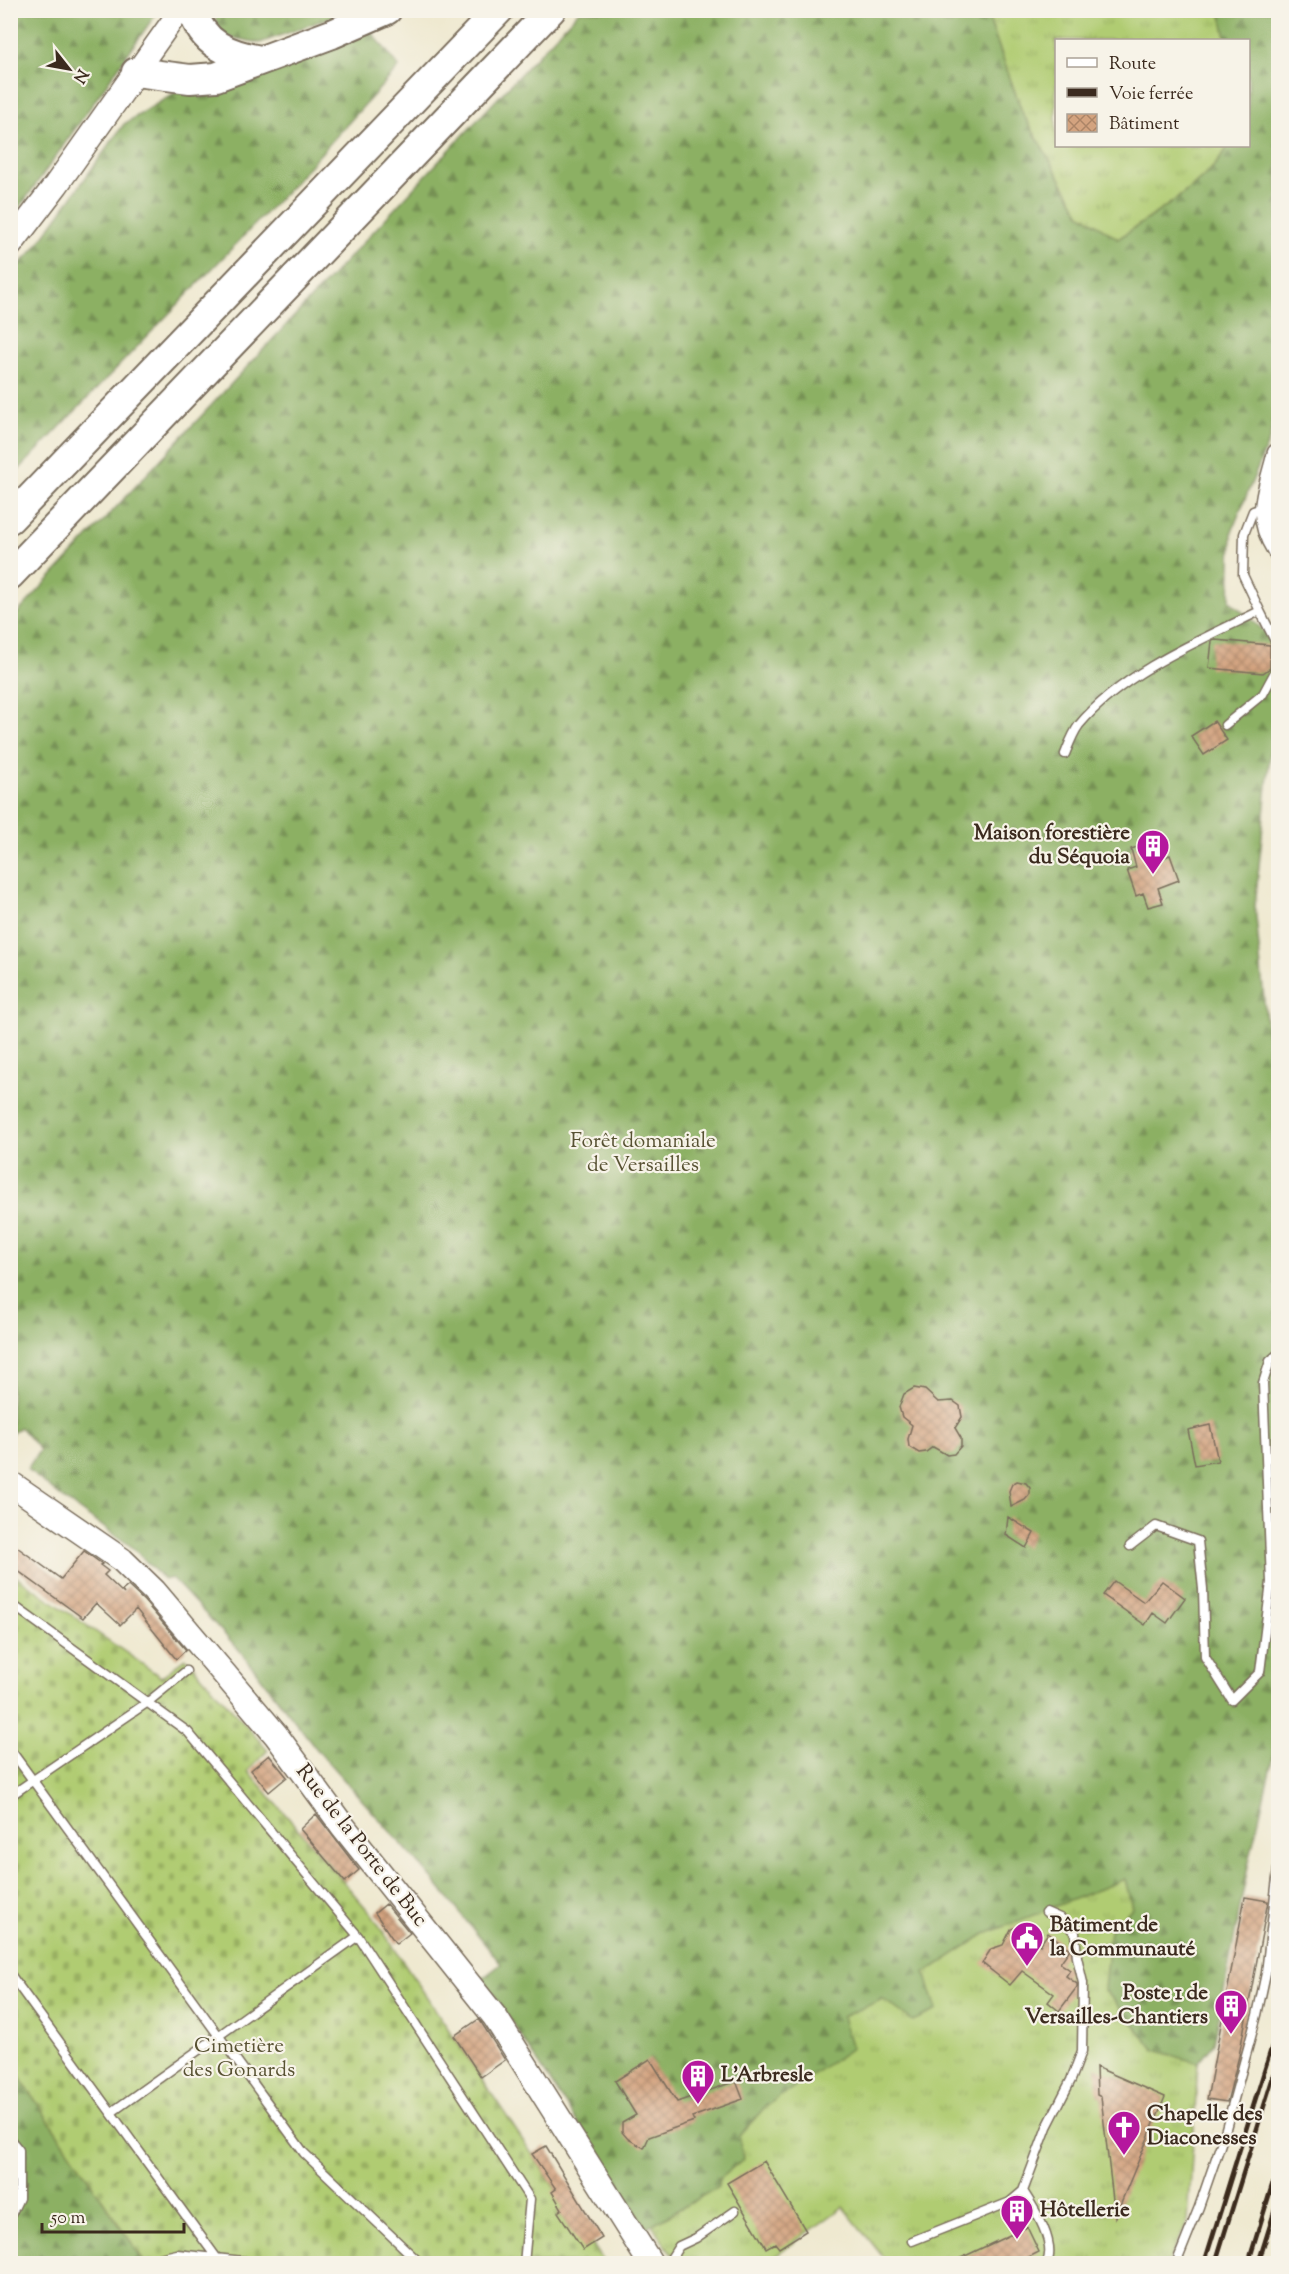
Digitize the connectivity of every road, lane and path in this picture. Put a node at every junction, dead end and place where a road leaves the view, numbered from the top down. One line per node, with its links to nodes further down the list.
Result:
1 (180, 10): 7 (street)
2 (193, 10): 6 (highway)
3 (387, 10): 6 (highway)
4 (499, 10): 11 (highway)
5 (550, 10): 13 (highway)
6 (261, 60): 7 (highway)
7 (136, 72): 8 (main road)
8 (10, 245)
9 (1278, 454): 10 (street)
10 (1272, 510): 12 (street); 14 (lane)
11 (10, 519)
12 (1278, 550)
13 (10, 574)
14 (1260, 611): 15 (lane); 16 (lane)
15 (1225, 725)
16 (1065, 754)
17 (1278, 1354): 19 (lane)
18 (10, 1482): 42 (main road, Rue de la Porte de Buc)
19 (1130, 1546)
20 (10, 1603): 22 (lane)
21 (186, 1671): 22 (lane)
22 (148, 1702): 24 (lane); 28 (lane)
23 (10, 1749): 24 (lane)
24 (32, 1780): 25 (lane); 30 (lane)
25 (10, 1796)
26 (1278, 1869): 45 (lane)
27 (1046, 1912): 33 (lane)
28 (358, 1936): 30 (lane); 41 (lane)
29 (10, 1974): 31 (lane)
30 (217, 2037): 31 (lane); 40 (lane)
31 (112, 2112): 37 (lane)
32 (10, 2139): 35 (lane)
33 (1023, 2191): 36 (lane); 44 (lane)
34 (735, 2211): 43 (lane)
35 (10, 2217)
36 (912, 2241)
37 (213, 2260): 38 (lane); 39 (lane)
38 (132, 2264)
39 (272, 2264)
40 (421, 2264)
41 (524, 2264)
42 (651, 2264)
43 (670, 2264)
44 (1046, 2264)
45 (1176, 2264)

